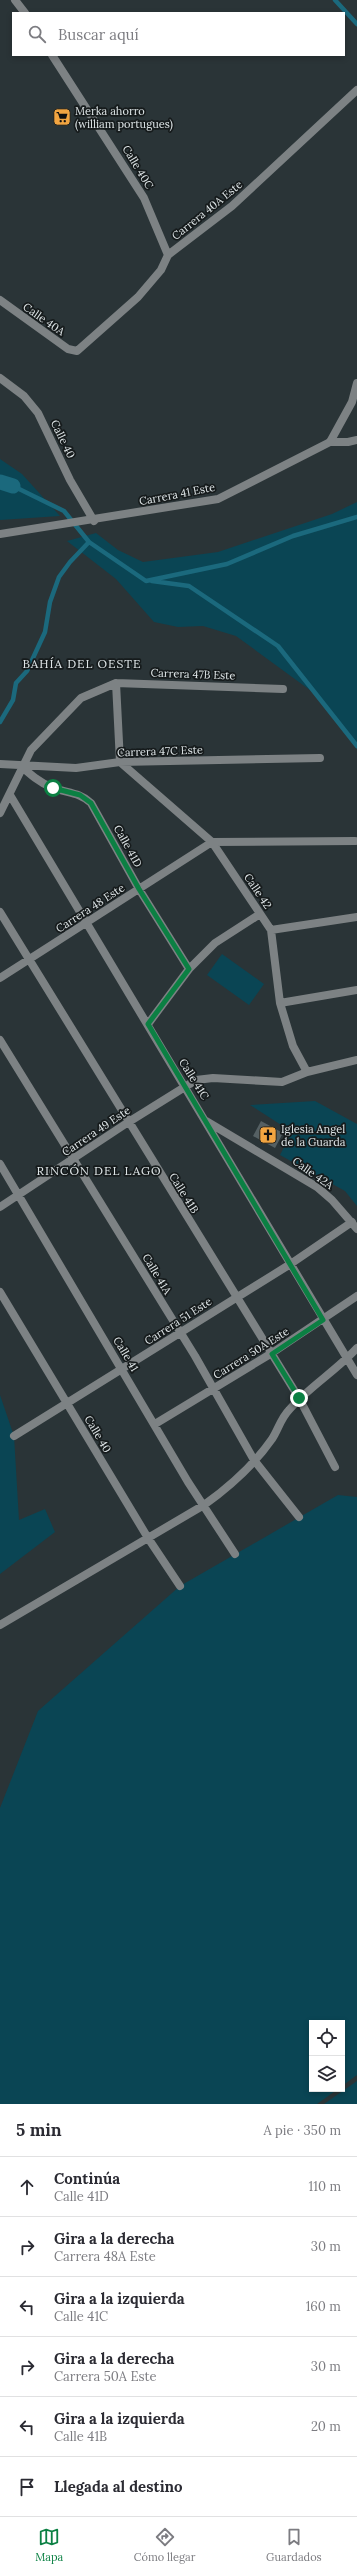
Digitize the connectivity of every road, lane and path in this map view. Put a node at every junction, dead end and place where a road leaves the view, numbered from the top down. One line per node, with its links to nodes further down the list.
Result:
1 (16, 0): 2 (street)
2 (24, 12)
3 (53, 56): 5 (street, Calle 40C)
4 (357, 90): 5 (street, Carrera 40A Este)
5 (168, 255): 7 (street, Carrera 40A Este)
6 (0, 300): 7 (street, Calle 40A)
7 (76, 351)
8 (0, 378): 12 (street, Calle 40)
9 (357, 383): 11 (street)
10 (357, 440): 11 (street)
11 (330, 442): 12 (street, Carrera 41 Este)
12 (94, 521): 13 (street, Carrera 41 Este)
13 (0, 534)
14 (116, 683): 15 (street, Carrera 47B Este); 17 (street); 19 (street, Carrera 47B Este)
15 (283, 689)
16 (320, 758): 17 (street, Carrera 47C Este)
17 (120, 762): 19 (street, Carrera 47C Este); 23 (street, Calle 42)
18 (0, 764): 19 (street, Carrera 47C Este)
19 (21, 766): 20 (street); 24 (street, Calle 41D)
20 (10, 795): 21 (street); 28 (street, Calle 41C)
21 (0, 813)
22 (355, 841): 23 (street)
23 (212, 842): 24 (street, Carrera 48 Este); 26 (street, Calle 42)
24 (139, 889): 28 (street, Carrera 48 Este); 31 (street, Calle 41D)
25 (0, 912): 30 (street, Calle 41B)
26 (260, 914): 29 (street, Calle 42); 31 (street)
27 (357, 917): 29 (street)
28 (86, 925): 30 (street, Carrera 48 Este); 35 (street, Calle 41C)
29 (271, 930): 34 (street, Calle 42)
30 (28, 960): 32 (street, Carrera 48 Este); 41 (street, Calle 41B)
31 (189, 969): 35 (street)
32 (0, 978)
33 (357, 990): 34 (street)
34 (280, 1003): 38 (street, Calle 42)
35 (148, 1024): 39 (street, Calle 41C)
36 (0, 1040): 42 (street, Calle 41A)
37 (357, 1060): 38 (street, Carrera 49 Este)
38 (307, 1072): 39 (street, Carrera 49 Este)
39 (184, 1086): 40 (street, Calle 41C); 41 (street, Carrera 49 Este)
40 (206, 1121): 46 (street, Calle 42A); 47 (street, Calle 41C)
41 (127, 1123): 42 (street, Carrera 49 Este); 50 (street, Calle 41B)
42 (74, 1158): 44 (street, Carrera 49 Este); 52 (street, Calle 41A)
43 (0, 1164): 44 (street, Calle 41)
44 (19, 1195): 45 (street, Carrera 49 Este); 56 (street, Calle 41)
45 (0, 1207)
46 (354, 1226): 47 (street, Carrera 51 Este)
47 (289, 1265): 50 (street, Carrera 51 Este); 51 (street, Calle 41C)
48 (0, 1292): 60 (street, Calle 40)
49 (357, 1296): 51 (street, Carrera 50A Este)
50 (236, 1297): 52 (street, Carrera 51 Este); 54 (street, Calle 41B)
51 (323, 1320): 54 (street, Carrera 50A Este); 55 (street, Calle 41C)
52 (180, 1332): 56 (street, Carrera 51 Este); 58 (street, Calle 41A)
53 (357, 1348): 55 (street)
54 (272, 1354): 58 (street, Carrera 50A Este); 59 (street, Calle 41B)
55 (348, 1359): 57 (street, Calle 41C); 59 (street)
56 (122, 1370): 60 (street, Carrera 51 Este); 61 (street, Calle 41)
57 (357, 1375)
58 (214, 1389): 61 (street, Carrera 50A Este); 63 (street, Calle 41A)
59 (299, 1398): 63 (street); 64 (street, Calle 41B)
60 (67, 1403): 62 (street, Carrera 51 Este); 67 (street, Calle 40)
61 (155, 1424): 65 (street, Calle 41)
62 (14, 1436)
63 (254, 1460): 65 (street); 66 (street, Calle 41A)
64 (335, 1467)
65 (204, 1506): 67 (street); 68 (street, Calle 41)
66 (299, 1517)
67 (148, 1538): 69 (street, Calle 40); 70 (street)
68 (235, 1554)
69 (180, 1586)
70 (0, 1624)

